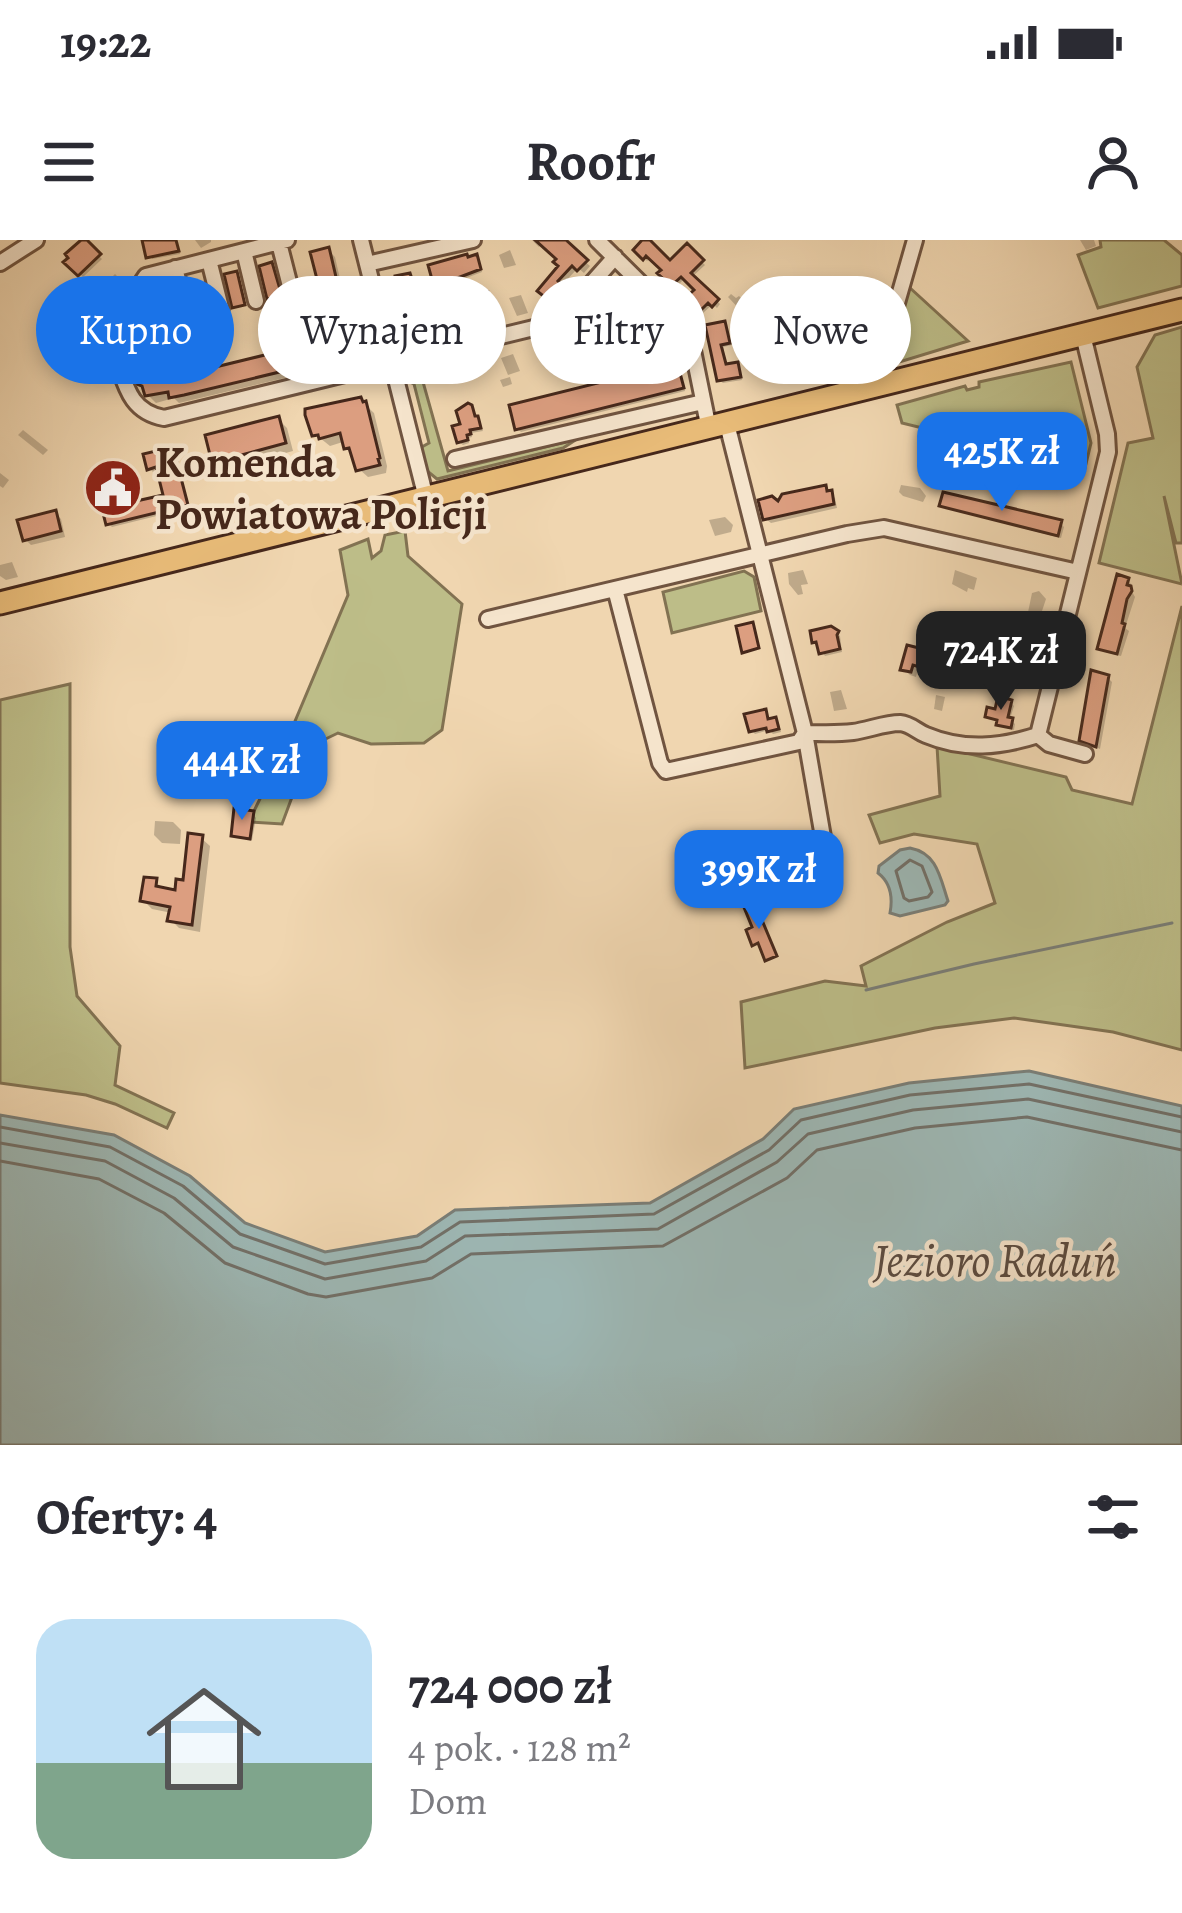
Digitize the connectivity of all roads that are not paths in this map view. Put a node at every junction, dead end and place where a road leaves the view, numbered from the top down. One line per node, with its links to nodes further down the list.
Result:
1 (37, 240): 10 (street)
2 (361, 240): 11 (street)
3 (473, 240): 11 (street)
4 (597, 240): 8 (street)
5 (915, 240): 25 (street)
6 (283, 241): 7 (street); 16 (street)
7 (244, 251): 9 (street); 18 (street)
8 (615, 257): 20 (street); 26 (street)
9 (209, 260): 12 (street); 15 (street)
10 (0, 263)
11 (367, 264): 17 (street)
12 (175, 268): 13 (street); 14 (street)
13 (146, 276)
14 (177, 276)
15 (213, 276)
16 (289, 276)
17 (370, 276)
18 (256, 301)
19 (1182, 310): 21 (main road)
20 (506, 334)
21 (1083, 335): 25 (main road); 31 (street)
22 (124, 384): 23 (street)
23 (309, 384)
24 (395, 384): 29 (street)
25 (879, 386): 27 (main road)
26 (703, 402): 27 (street); 28 (street)
27 (718, 426): 29 (main road); 30 (street)
28 (455, 459)
29 (426, 498): 33 (main road)
30 (761, 554): 31 (street); 32 (street); 35 (street)
31 (1078, 572): 36 (street)
32 (615, 589): 34 (street); 35 (street)
33 (0, 603)
34 (488, 619)
35 (805, 734): 36 (street); 38 (street)
36 (1038, 735): 37 (street)
37 (1085, 754)
38 (820, 890)

